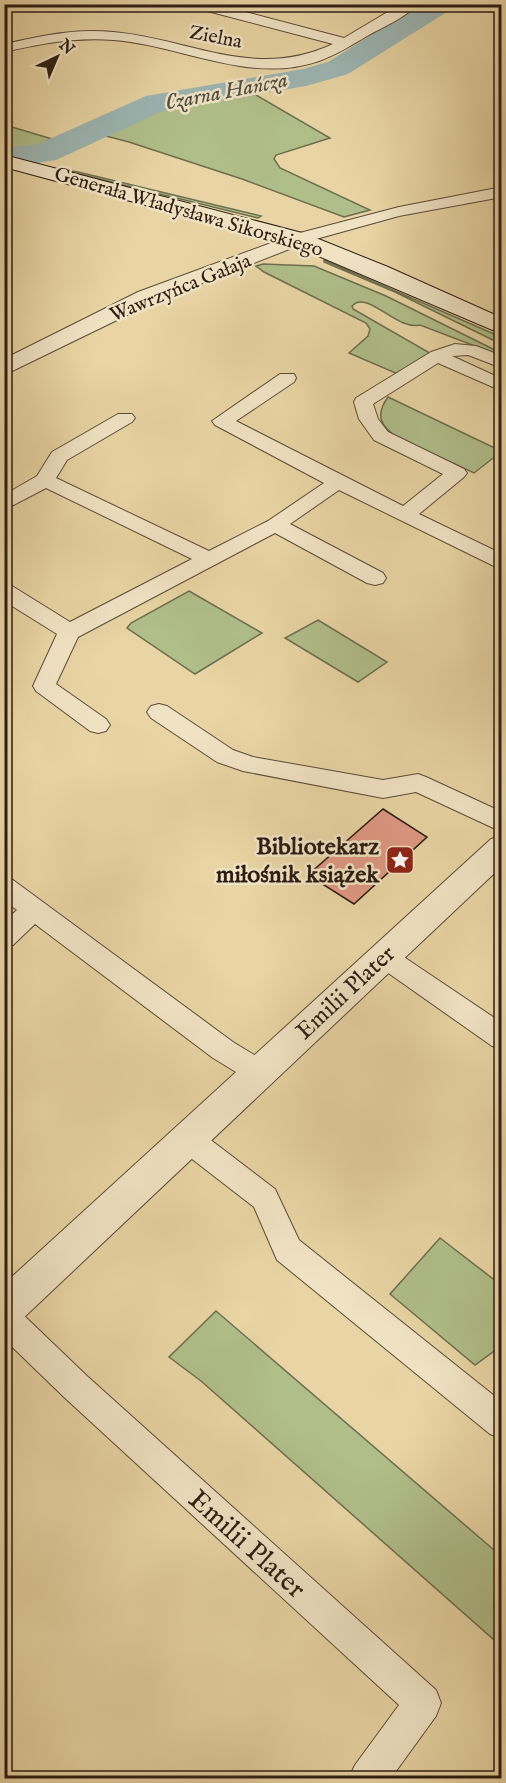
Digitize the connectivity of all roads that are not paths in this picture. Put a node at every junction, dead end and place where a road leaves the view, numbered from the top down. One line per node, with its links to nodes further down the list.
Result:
1 (197, 4): 3 (street)
2 (411, 4): 3 (street, Zielna)
3 (346, 43): 4 (street, Zielna)
4 (4, 48)
5 (11, 162): 7 (main road, Generała Władysława Sikorskiego)
6 (501, 192): 7 (street, Wawrzyńca Gałaja)
7 (298, 239): 8 (main road, Generała Władysława Sikorskiego); 11 (street, Wawrzyńca Gałaja)
8 (501, 327)
9 (438, 356): 10 (street); 13 (street); 18 (street)
10 (501, 363)
11 (4, 368)
12 (287, 378): 16 (street)
13 (501, 386)
14 (125, 418): 15 (street)
15 (45, 480): 17 (street); 20 (street)
16 (338, 482): 18 (street); 19 (street)
17 (4, 504)
18 (405, 515): 21 (street)
19 (275, 525): 20 (street); 22 (street)
20 (209, 559): 24 (street)
21 (501, 563)
22 (375, 578)
23 (4, 591): 24 (street)
24 (69, 632): 26 (street)
25 (159, 712): 27 (street)
26 (98, 725)
27 (501, 823)
28 (501, 847): 32 (street, Emilii Plater)
29 (4, 887): 30 (street)
30 (34, 910): 31 (street); 34 (street)
31 (4, 938)
32 (383, 956): 33 (street); 34 (street, Emilii Plater)
33 (501, 1038)
34 (259, 1072): 35 (street, Emilii Plater)
35 (189, 1140): 36 (street, Emilii Plater); 38 (street)
36 (4, 1310)
37 (4, 1317): 39 (street, Emilii Plater)
38 (501, 1423)
39 (368, 1779)

